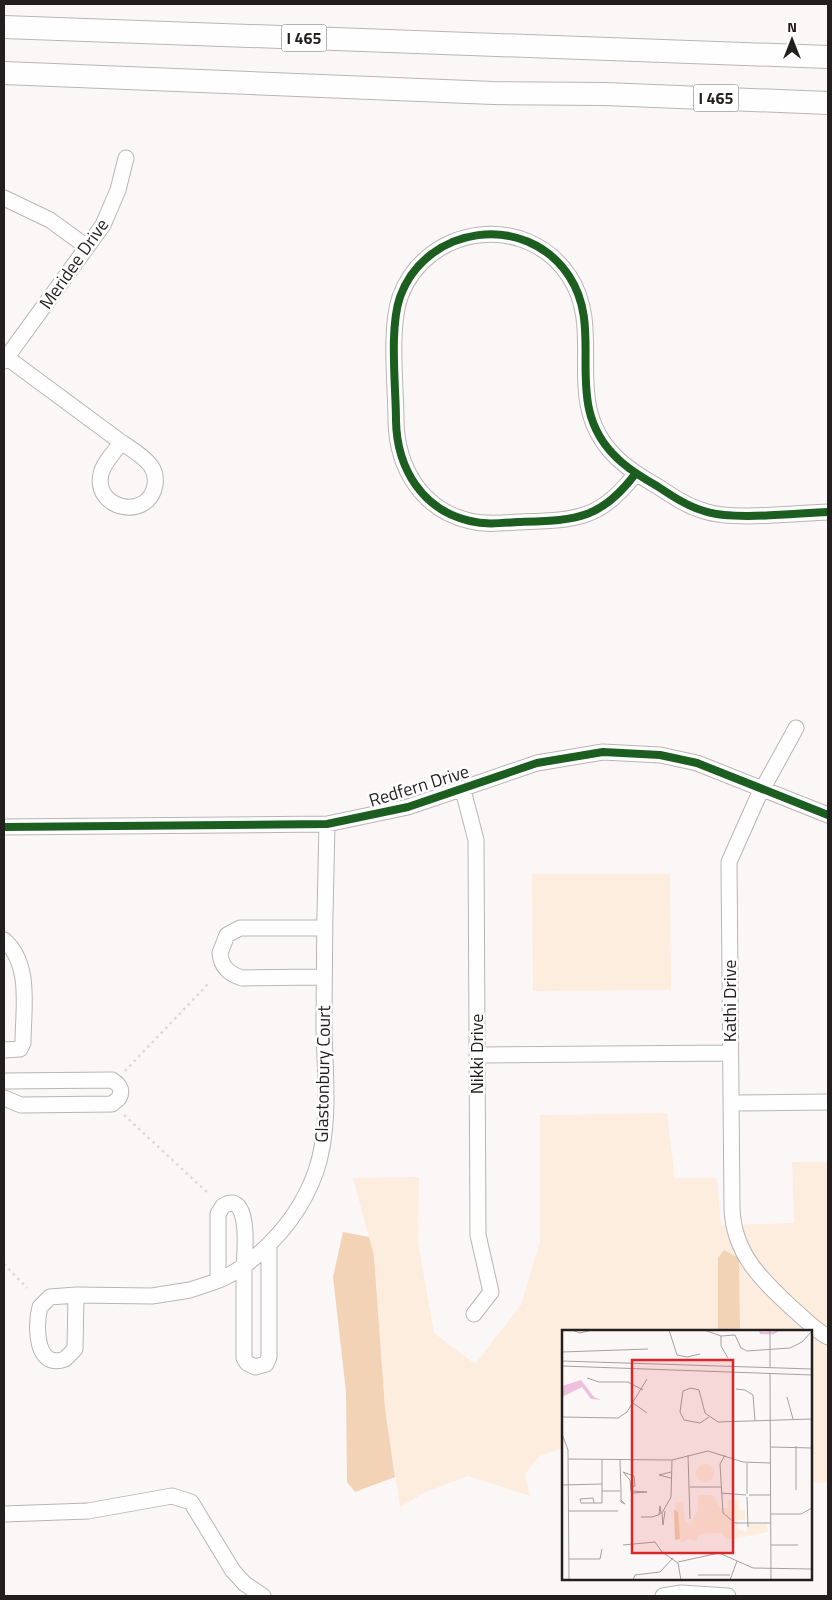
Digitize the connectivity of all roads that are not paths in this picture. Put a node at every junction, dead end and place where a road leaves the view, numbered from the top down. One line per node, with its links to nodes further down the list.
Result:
1 (4, 27): 2 (highway, I 465)
2 (828, 57)
3 (4, 73): 4 (highway, I 465)
4 (828, 102)
5 (126, 158): 7 (street, Meridee Drive)
6 (4, 198): 7 (street)
7 (87, 248): 8 (street, Meridee Drive)
8 (5, 359): 9 (street)
9 (122, 442)
10 (636, 473): 10 (street); 11 (street)
11 (828, 512)
12 (796, 728): 13 (street, Kathi Drive)
13 (763, 788): 14 (street, Redfern Drive); 15 (street, Redfern Drive); 22 (street, Kathi Drive)
14 (463, 790): 16 (street, Redfern Drive); 23 (street, Nikki Drive)
15 (828, 815)
16 (327, 824): 17 (street, Redfern Drive); 18 (street, Glastonbury Court)
17 (4, 827)
18 (324, 928): 20 (street, Glastonbury Court); 20 (street)
19 (4, 940): 21 (street)
20 (324, 977): 28 (street, Glastonbury Court)
21 (4, 1050)
22 (730, 1053): 23 (street); 27 (street, Kathi Drive)
23 (477, 1054): 32 (street, Nikki Drive)
24 (4, 1080): 25 (street)
25 (4, 1098)
26 (828, 1102): 27 (street)
27 (731, 1103): 33 (street, Kathi Drive)
28 (269, 1246): 29 (street, Glastonbury Court); 29 (street)
29 (244, 1266): 30 (street, Glastonbury Court); 30 (street)
30 (218, 1280): 31 (street, Glastonbury Court)
31 (76, 1295)
32 (474, 1314)
33 (828, 1337)
34 (4, 1514): 35 (street)
35 (263, 1596)
36 (663, 1596): 37 (street)
37 (728, 1596)

